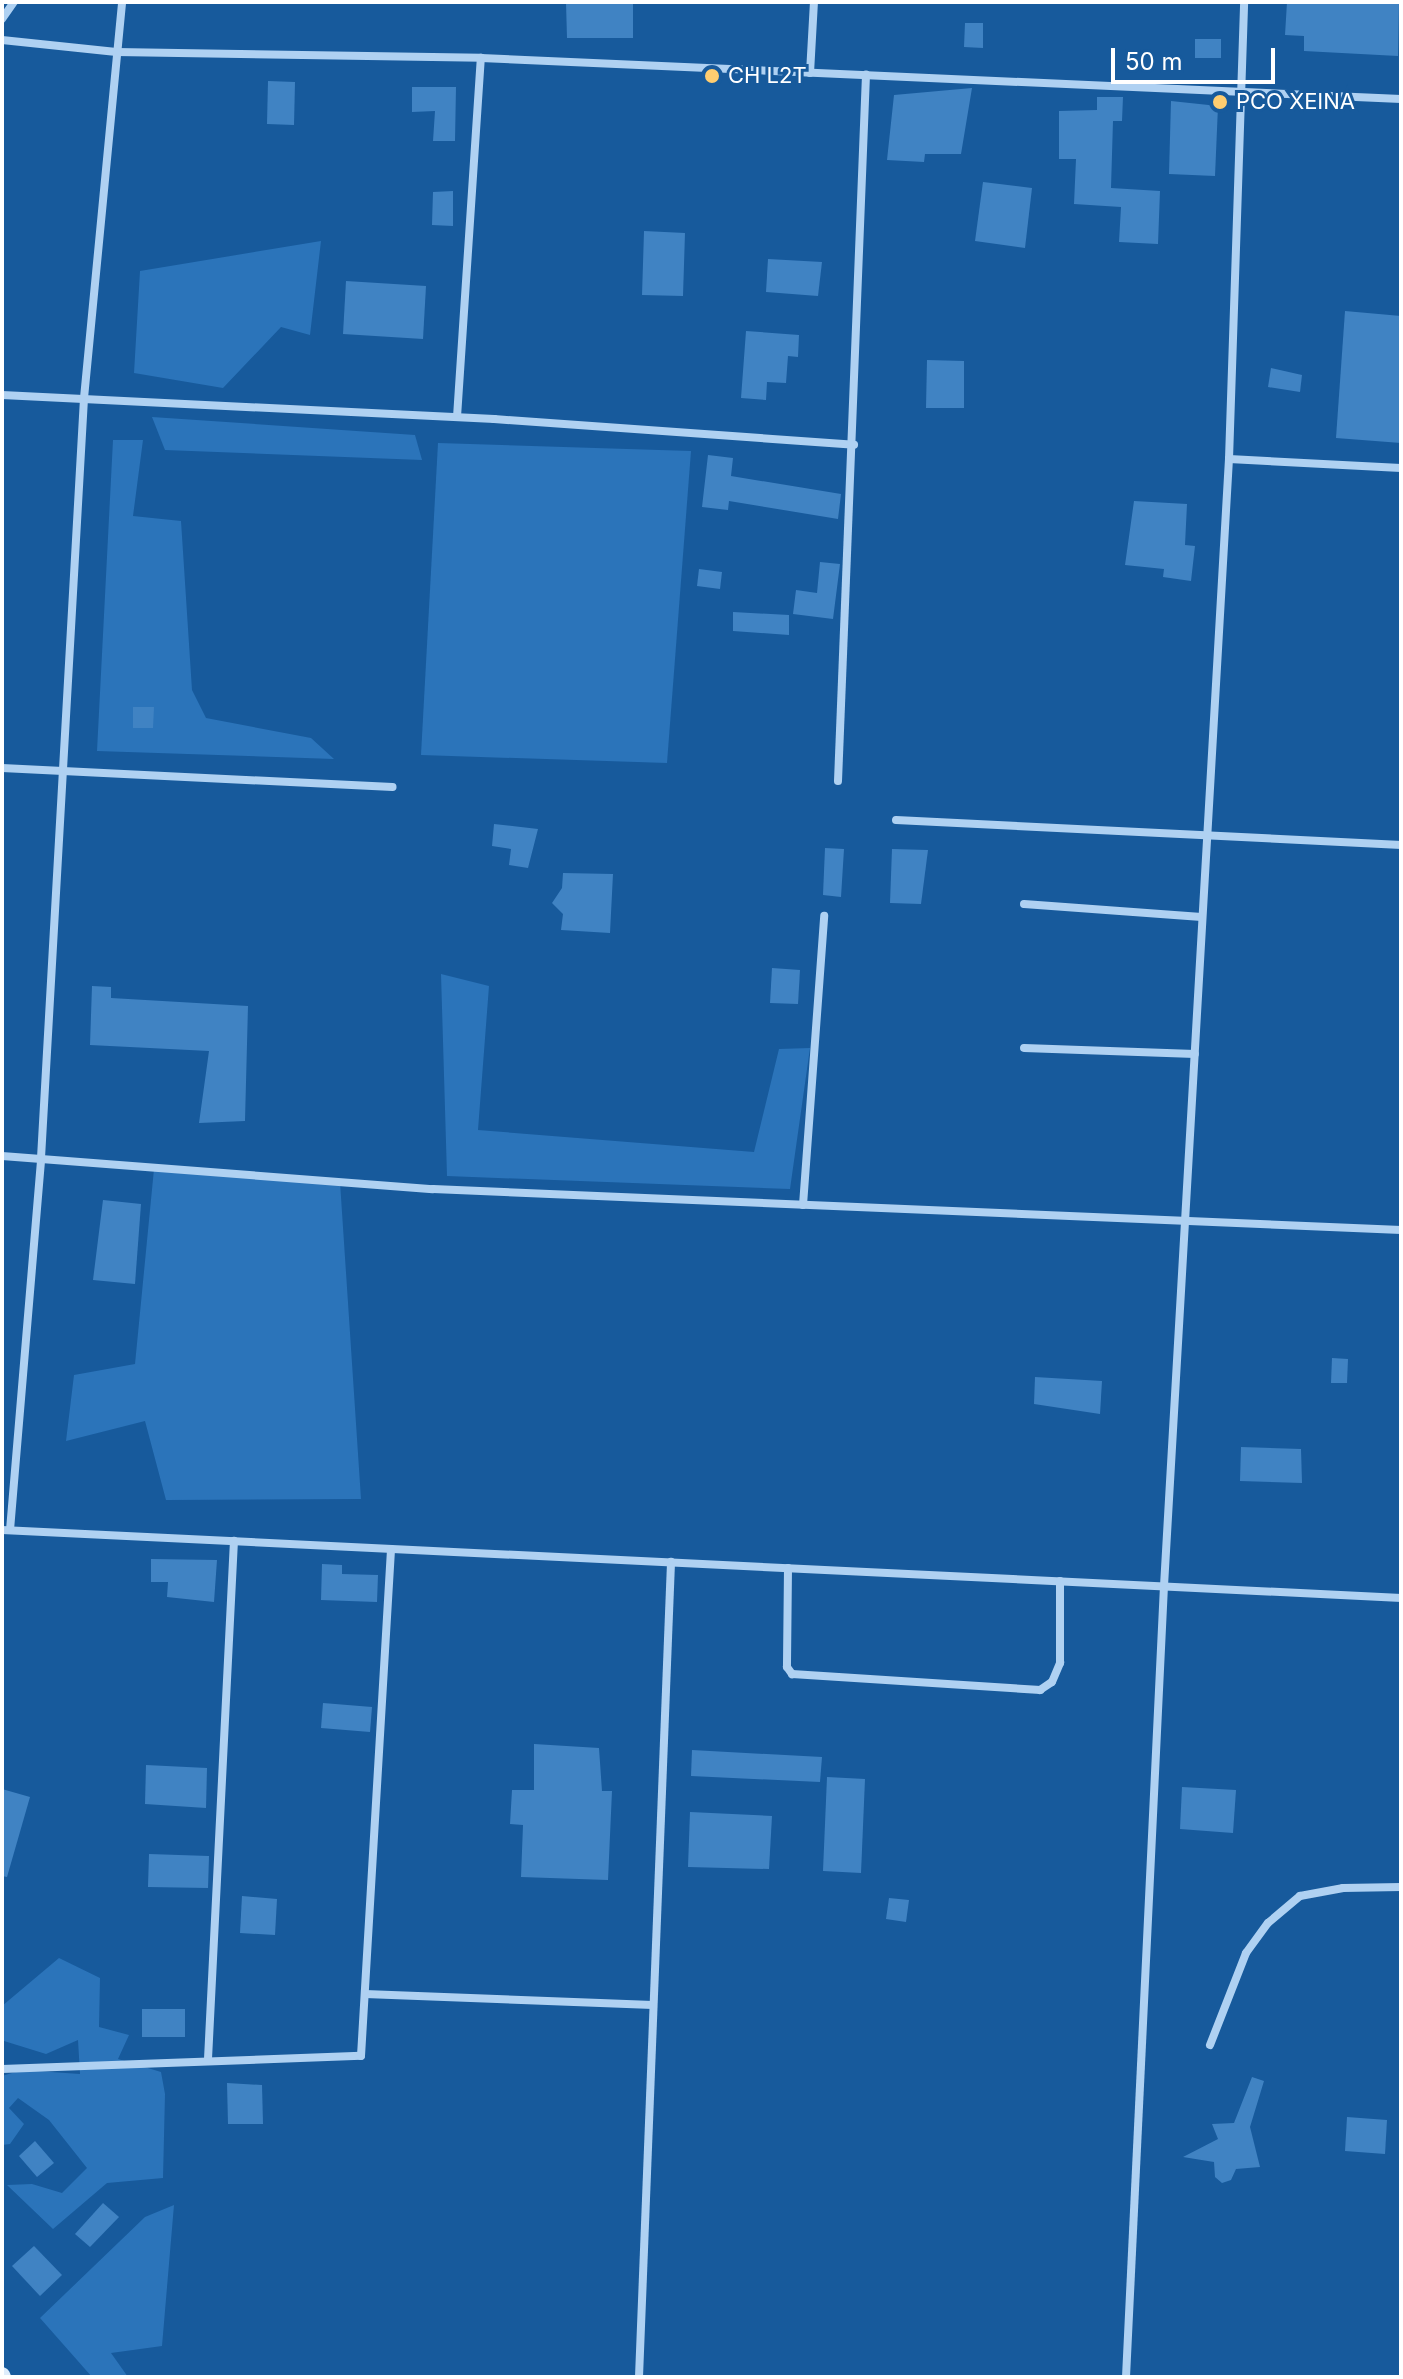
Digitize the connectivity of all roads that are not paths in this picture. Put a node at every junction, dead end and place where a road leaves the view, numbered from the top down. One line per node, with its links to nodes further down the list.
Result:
1 (14, 2): 5 (street)
2 (122, 2): 7 (street)
3 (814, 2): 9 (street)
4 (1244, 2): 11 (street)
5 (2, 19)
6 (2, 40): 7 (street)
7 (116, 52): 8 (street); 14 (street)
8 (481, 58): 9 (street); 15 (street)
9 (810, 73): 10 (street)
10 (866, 75): 11 (street); 16 (street)
11 (1240, 91): 12 (street); 17 (street)
12 (1401, 99)
13 (2, 395): 14 (street)
14 (84, 398): 15 (street); 20 (street)
15 (457, 417): 16 (street)
16 (854, 445): 21 (street)
17 (1229, 459): 18 (street); 24 (street)
18 (1401, 468)
19 (2, 768): 20 (street)
20 (66, 771): 22 (street); 32 (street)
21 (838, 781)
22 (393, 787)
23 (896, 820): 24 (street)
24 (1207, 838): 25 (street); 28 (street)
25 (1401, 845)
26 (1024, 904): 28 (street)
27 (824, 916): 33 (street)
28 (1202, 917): 30 (street)
29 (1024, 1048): 30 (street)
30 (1195, 1054): 34 (street)
31 (2, 1156): 32 (street)
32 (41, 1158): 33 (street); 36 (street)
33 (803, 1205): 34 (street)
34 (1185, 1222): 35 (street); 42 (street)
35 (1401, 1230)
36 (6, 1530): 37 (street)
37 (234, 1541): 38 (street); 48 (street)
38 (391, 1549): 39 (street); 45 (street)
39 (671, 1562): 40 (street); 46 (street)
40 (788, 1568): 41 (street); 41 (street)
41 (1060, 1581): 42 (street)
42 (1164, 1586): 43 (street); 51 (street)
43 (1401, 1598)
44 (1401, 1887): 47 (street)
45 (365, 1994): 46 (street); 48 (street)
46 (653, 2005): 50 (street)
47 (1210, 2045)
48 (208, 2059): 49 (street)
49 (2, 2069)
50 (639, 2377)
51 (1126, 2377)

